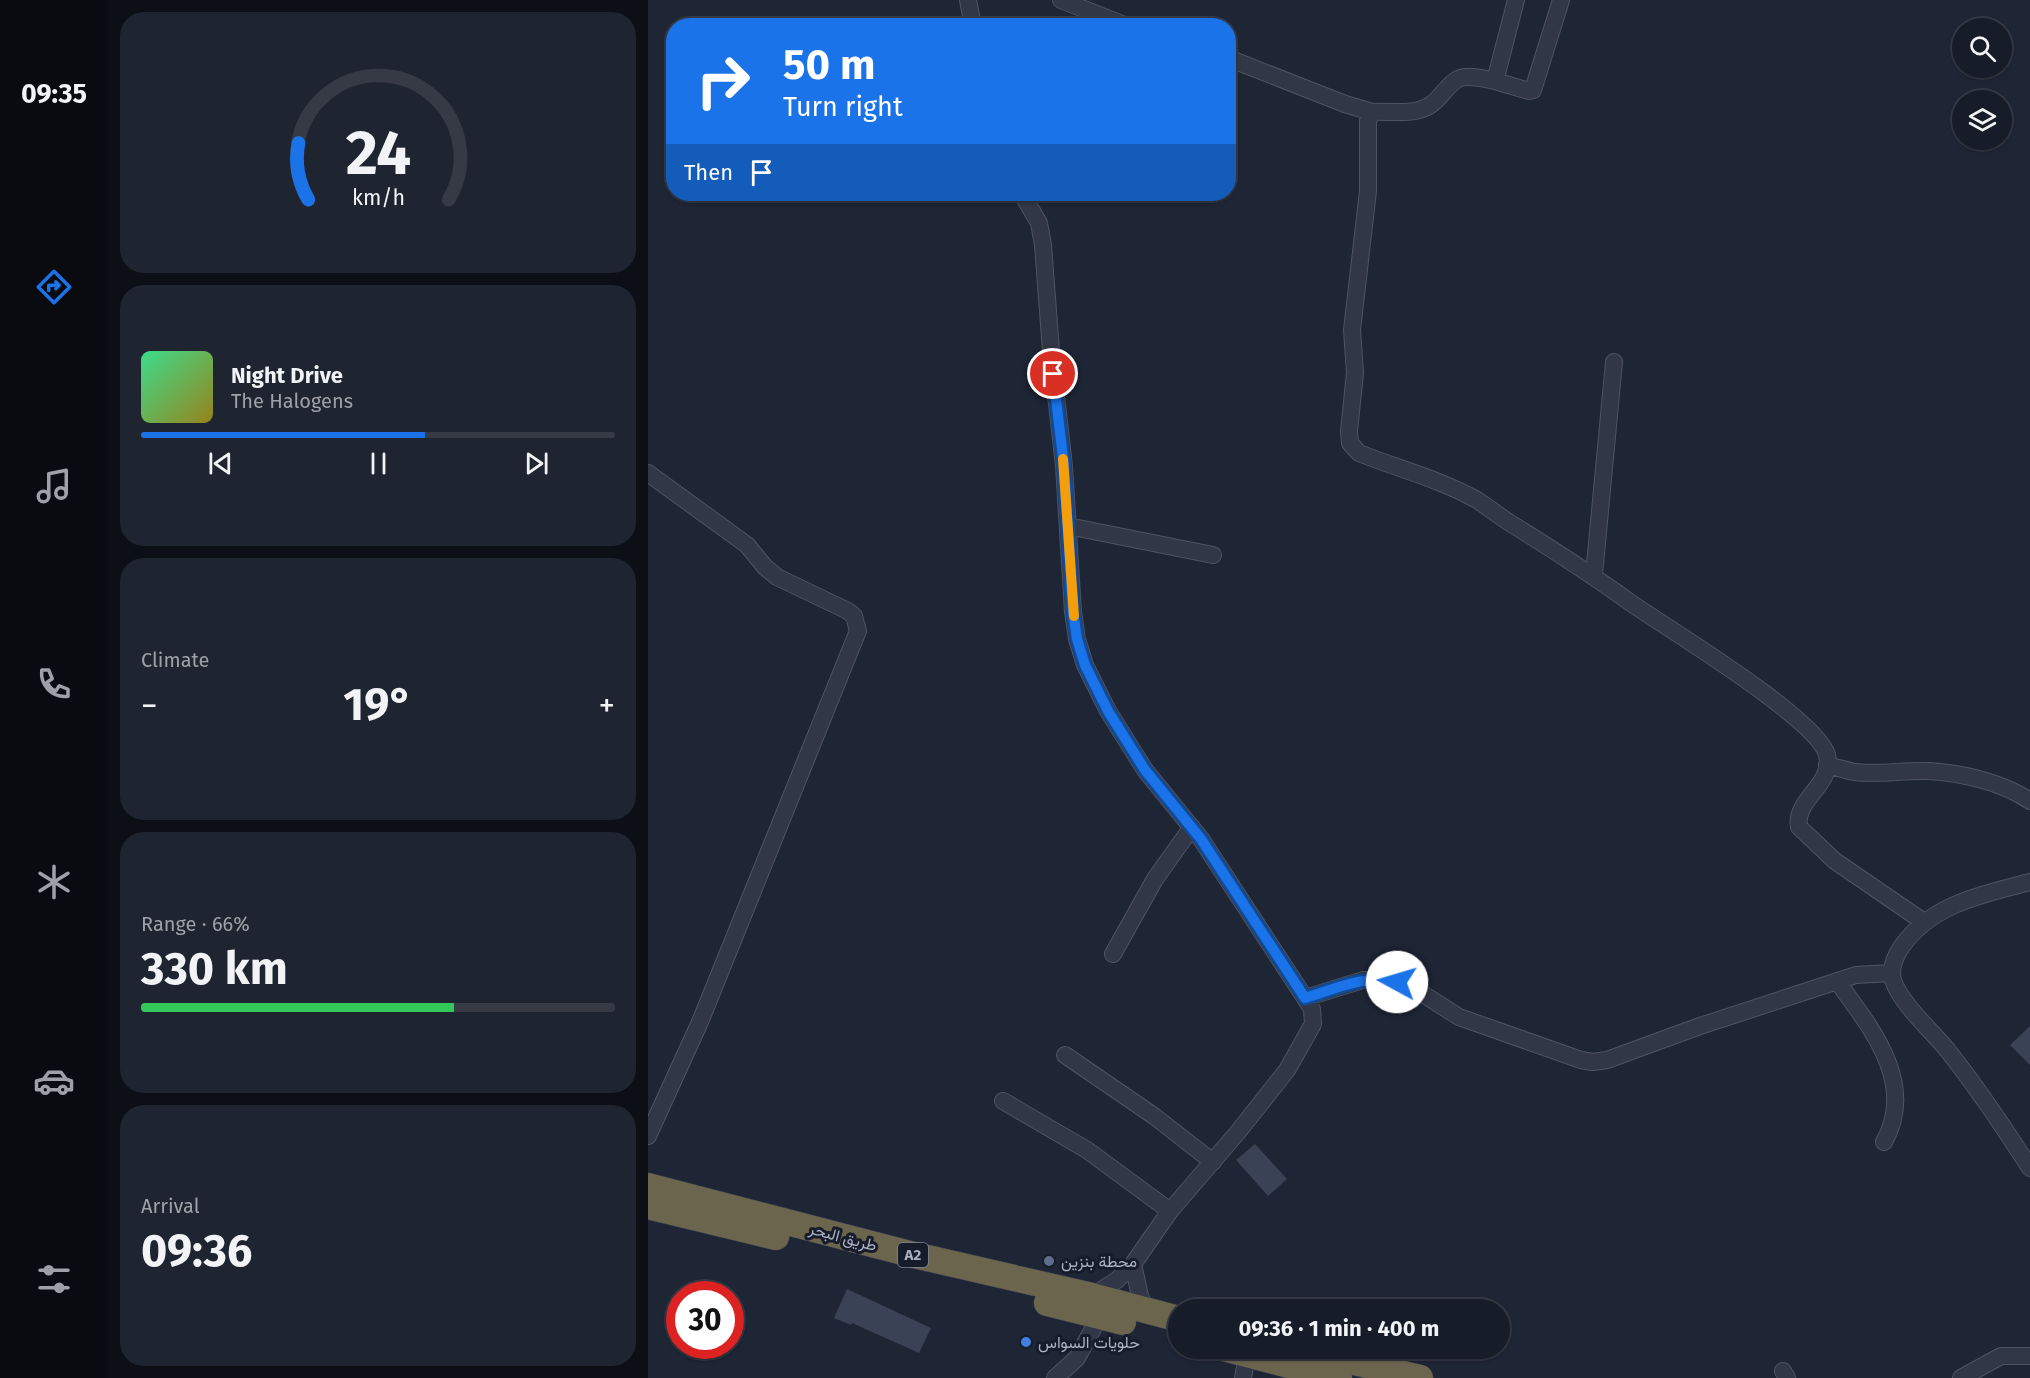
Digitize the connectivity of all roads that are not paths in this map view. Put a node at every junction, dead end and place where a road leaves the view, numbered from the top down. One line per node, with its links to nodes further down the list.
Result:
1 (968, 0): 5 (street)
2 (1061, 0): 6 (street)
3 (1516, 0): 8 (street)
4 (1561, 0): 8 (street)
5 (971, 18)
6 (1107, 18)
7 (1236, 61): 9 (street)
8 (1495, 81): 9 (street)
9 (1372, 112): 15 (street)
10 (1026, 201): 13 (street)
11 (1614, 362): 15 (street)
12 (648, 473): 27 (street)
13 (1068, 526): 14 (street); 18 (street)
14 (1213, 555)
15 (1594, 575): 16 (street)
16 (1827, 765): 17 (street); 20 (street)
17 (2030, 801)
18 (1192, 827): 21 (street); 24 (street)
19 (2030, 882): 20 (street)
20 (1924, 922): 22 (street)
21 (1113, 954)
22 (1892, 973): 23 (street); 30 (street)
23 (1837, 981): 24 (street); 28 (street)
24 (1305, 998): 29 (street)
25 (1065, 1055): 29 (street)
26 (1003, 1101): 33 (street)
27 (648, 1136)
28 (1884, 1142)
29 (1213, 1162): 33 (street)
30 (2030, 1168)
31 (648, 1186): 34 (highway, طريق البحر / A2)
32 (648, 1206): 34 (highway, طريق البحر / A2)
33 (1170, 1211): 35 (street)
34 (911, 1263): 36 (highway, طريق البحر / A2)
35 (1134, 1264): 36 (street); 37 (street)
36 (1096, 1306): 37 (highway, طريق البحر / A2); 39 (highway, طريق البحر / A2); 43 (street)
37 (1147, 1312): 38 (highway, طريق البحر / A2)
38 (1168, 1317)
39 (1168, 1333)
40 (2030, 1356): 46 (street)
41 (1342, 1359): 45 (highway)
42 (1245, 1367): 44 (highway)
43 (1055, 1378)
44 (1338, 1378)
45 (1420, 1378)
46 (1960, 1378)

